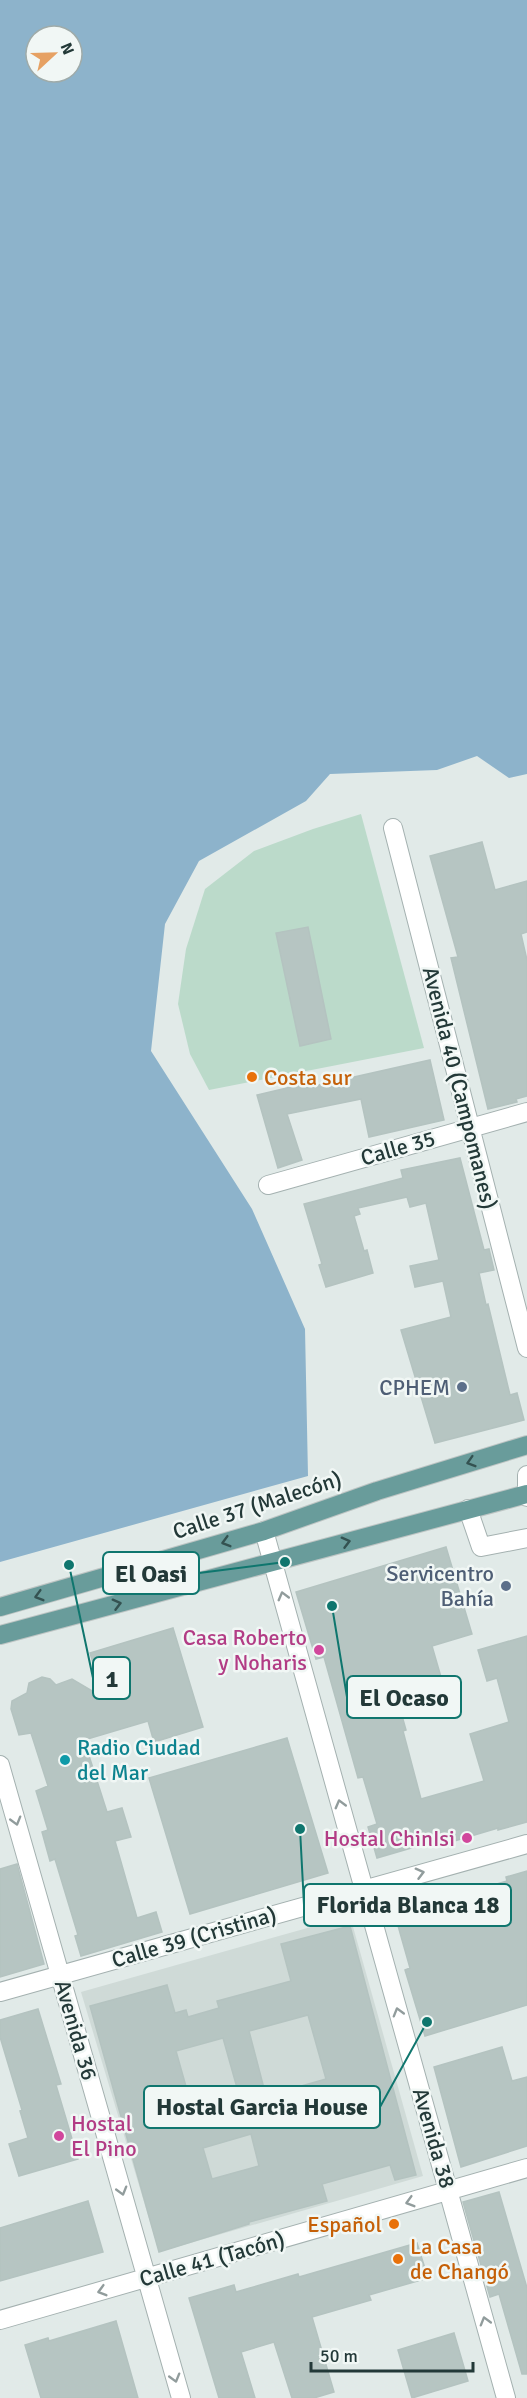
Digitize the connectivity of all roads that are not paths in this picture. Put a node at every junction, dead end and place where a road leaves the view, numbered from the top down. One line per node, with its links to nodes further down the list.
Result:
1 (393, 828): 3 (street, Avenida 40 (Campomanes))
2 (527, 1112): 3 (street, Calle 35)
3 (470, 1127): 4 (street, Calle 35); 5 (street, Avenida 40 (Campomanes))
4 (268, 1185)
5 (527, 1348)
6 (527, 1445): 10 (main road, Calle 37 (Malecón), one-way to 10)
7 (527, 1475): 8 (street)
8 (527, 1495): 9 (main road)
9 (468, 1509): 11 (street); 12 (main road, one-way to 9)
10 (264, 1531): 12 (street, Avenida 38); 13 (main road, Calle 37 (Malecón), one-way to 13)
11 (527, 1538)
12 (273, 1562): 14 (main road, one-way to 12); 17 (street, Avenida 38, one-way to 12)
13 (0, 1607)
14 (0, 1635)
15 (0, 1765): 18 (street, Avenida 36, one-way to 18)
16 (527, 1844): 17 (street, Calle 39 (Cristina), one-way to 16)
17 (364, 1889): 18 (street, Calle 39 (Cristina)); 21 (street, Avenida 38, one-way to 17)
18 (60, 1974): 19 (street, Calle 39 (Cristina)); 22 (street, Avenida 36, one-way to 22)
19 (0, 1992)
20 (527, 2168): 21 (street, Calle 41 (Tacón))
21 (448, 2191): 22 (street, Calle 41 (Tacón), one-way to 22); 25 (street, Avenida 38, one-way to 21)
22 (146, 2278): 23 (street, Calle 41 (Tacón), one-way to 23); 24 (street, Avenida 36, one-way to 24)
23 (0, 2320)
24 (181, 2398)
25 (506, 2398)

